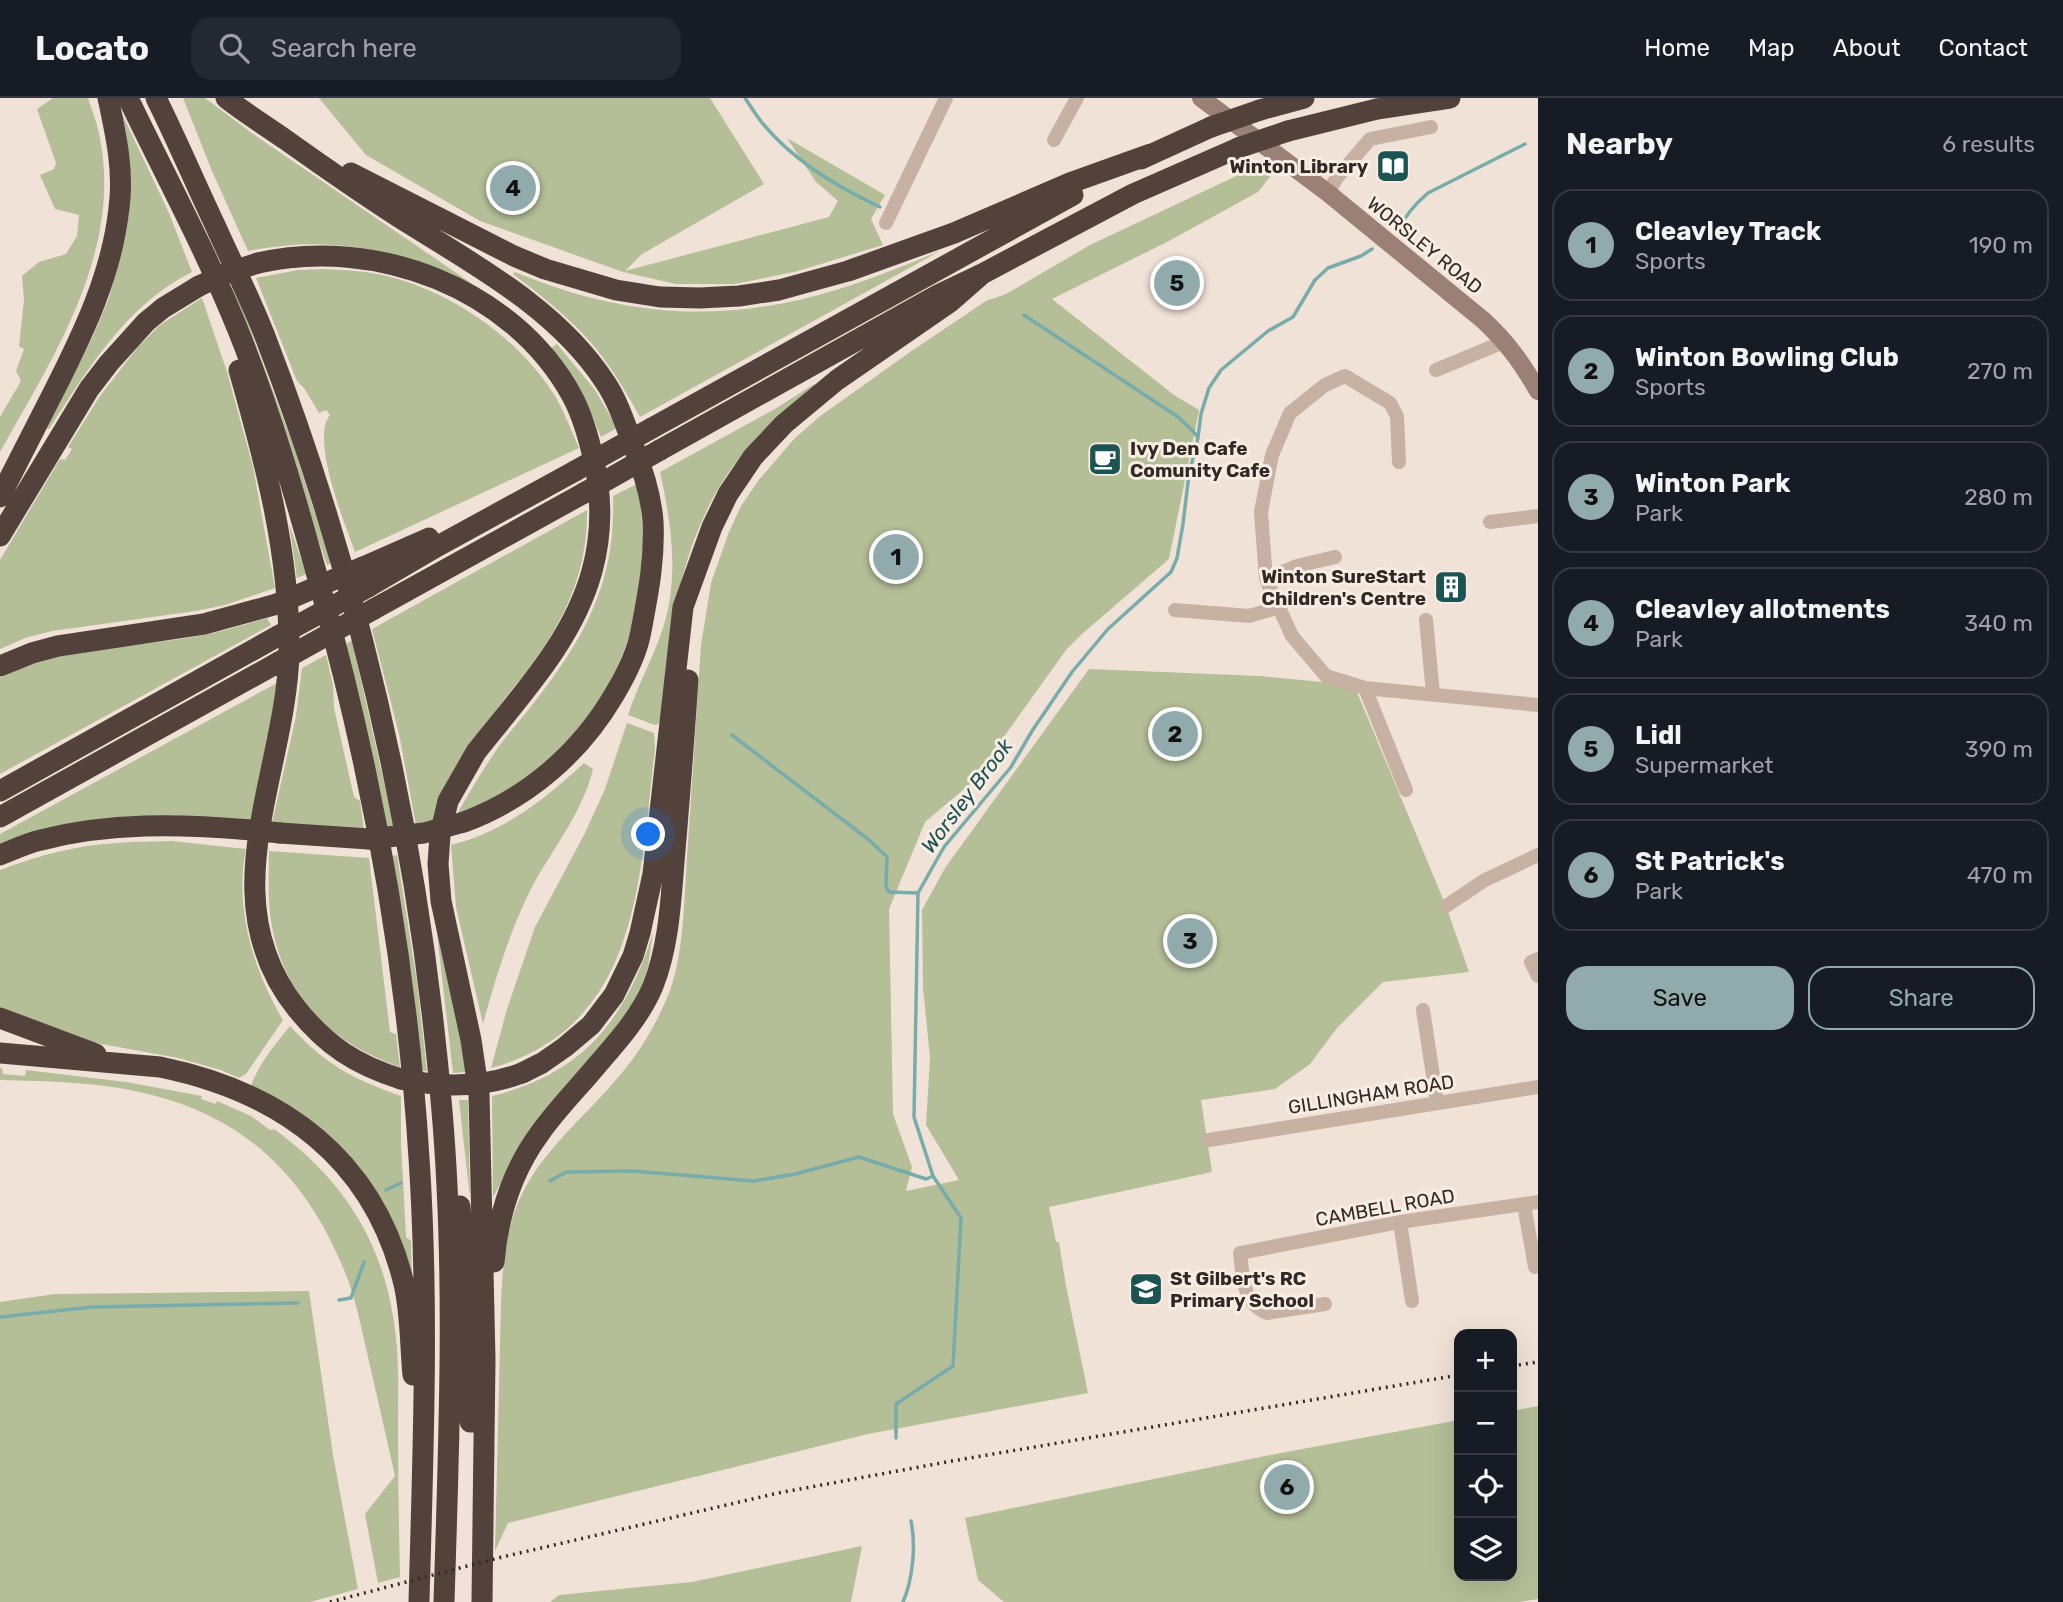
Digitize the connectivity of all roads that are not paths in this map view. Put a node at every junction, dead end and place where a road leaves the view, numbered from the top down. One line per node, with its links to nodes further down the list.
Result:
1 (108, 98): 22 (highway)
2 (128, 98): 16 (highway)
3 (156, 98): 51 (highway)
4 (226, 98): 11 (highway)
5 (946, 98): 15 (street)
6 (1077, 98): 12 (street)
7 (1201, 98): 14 (main road, WORSLEY ROAD)
8 (1304, 98): 13 (highway, bridge)
9 (1450, 98): 17 (highway, bridge)
10 (1431, 127): 14 (street)
11 (284, 139): 13 (highway); 40 (highway, bridge)
12 (1054, 140)
13 (1152, 153): 27 (highway, bridge)
14 (1328, 193): 18 (main road, WORSLEY ROAD)
15 (886, 223)
16 (204, 251): 29 (highway, bridge); 59 (highway)
17 (982, 274): 29 (highway); 39 (highway, bridge)
18 (1506, 341): 19 (street); 20 (main road, WORSLEY ROAD)
19 (1436, 370)
20 (1538, 391)
21 (1399, 462): 28 (street)
22 (0, 497)
23 (1538, 516): 24 (street)
24 (1490, 522)
25 (0, 536): 58 (highway, bridge)
26 (1335, 557): 28 (street)
27 (366, 577): 33 (highway, bridge); 38 (highway, bridge)
28 (1266, 579): 30 (street)
29 (690, 591): 58 (highway)
30 (1280, 607): 31 (street); 34 (street)
31 (1175, 610)
32 (1426, 620): 35 (street)
33 (0, 666)
34 (1365, 688): 35 (street); 37 (street)
35 (1433, 694): 36 (street)
36 (1538, 705)
37 (1406, 790)
38 (0, 791)
39 (0, 817)
40 (0, 855)
41 (1538, 855): 42 (street)
42 (1446, 906)
43 (1535, 960): 44 (street)
44 (1538, 976)
45 (1423, 1010): 50 (street)
46 (0, 1018): 48 (highway)
47 (0, 1053): 48 (highway)
48 (121, 1063): 59 (highway)
49 (1538, 1087): 50 (street, GILLINGHAM ROAD)
50 (1437, 1102): 52 (street, GILLINGHAM ROAD)
51 (442, 1111): 61 (highway); 62 (highway)
52 (1209, 1140)
53 (1531, 1204): 54 (street, CAMBELL ROAD); 55 (street)
54 (1400, 1222): 56 (street); 57 (street, CAMBELL ROAD)
55 (1535, 1267)
56 (1412, 1301)
57 (1325, 1304)
58 (485, 1359): 63 (highway)
59 (423, 1443): 60 (highway)
60 (419, 1602)
61 (444, 1602)
62 (473, 1602)
63 (482, 1602)

